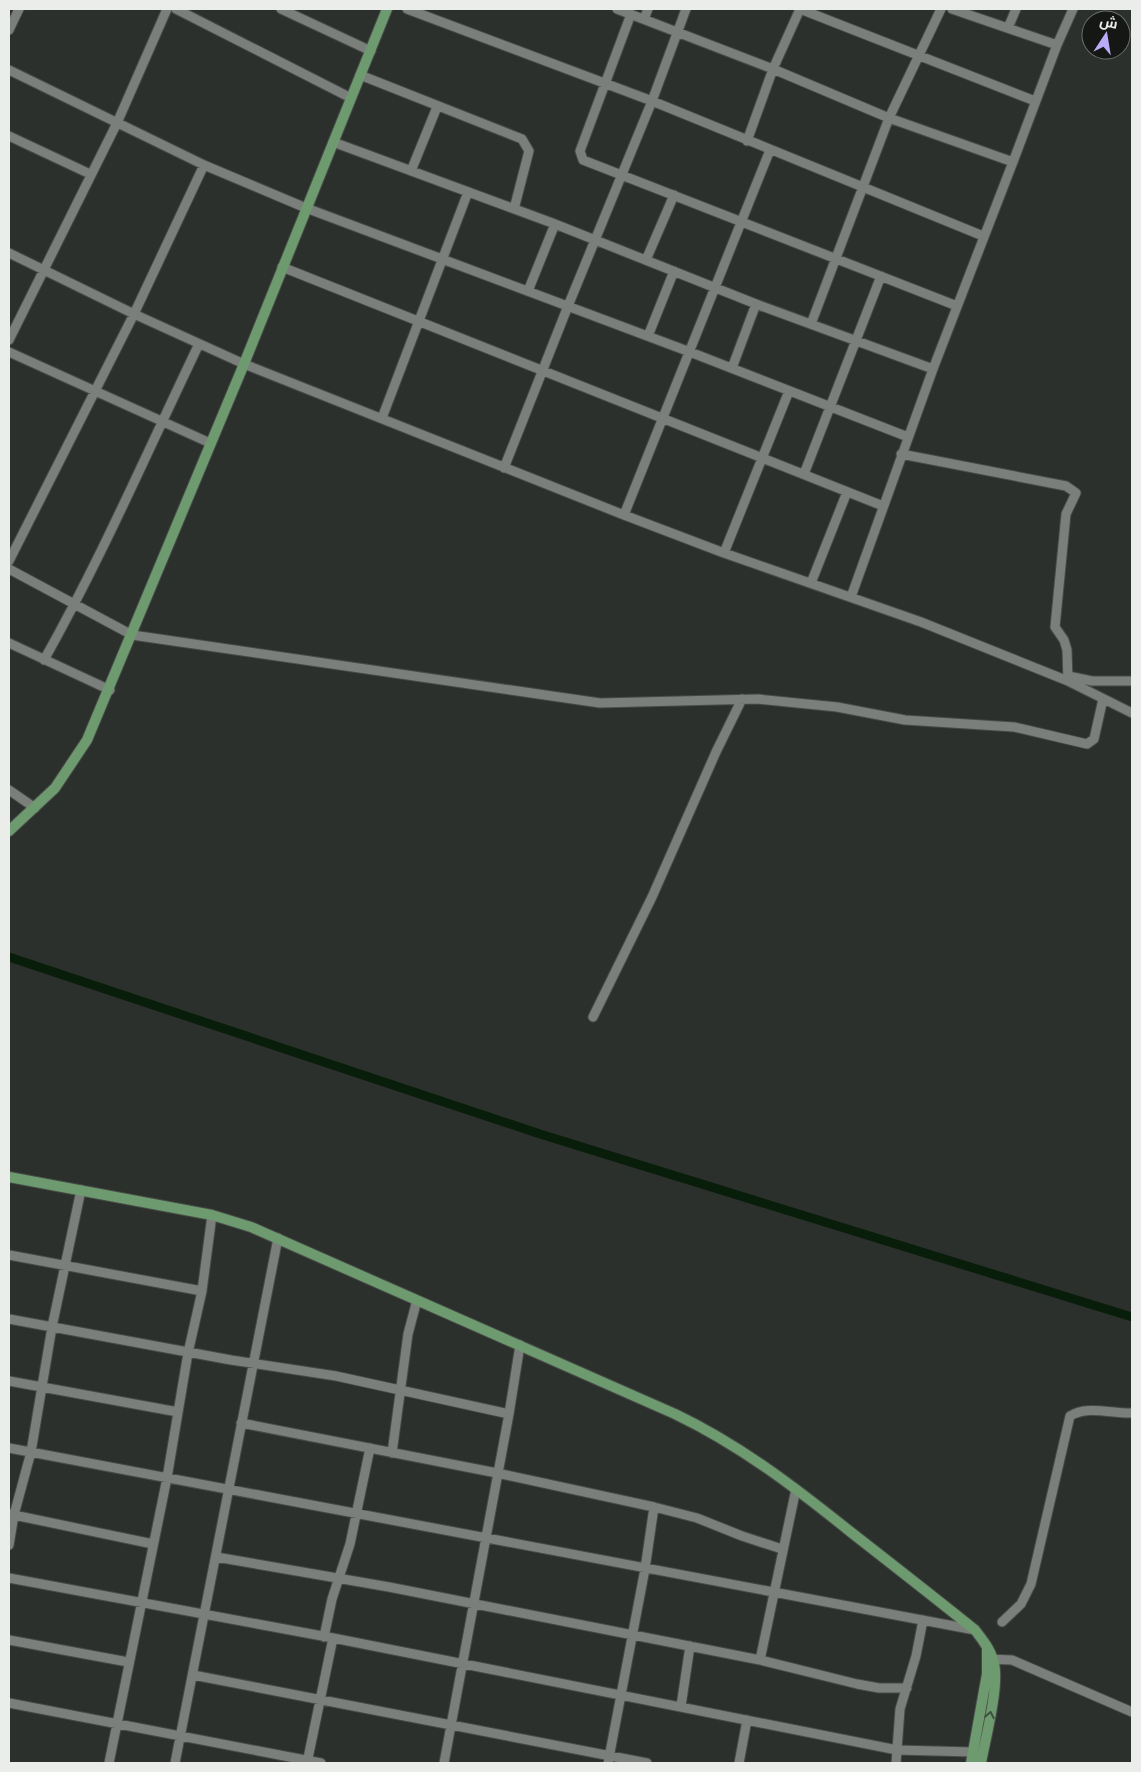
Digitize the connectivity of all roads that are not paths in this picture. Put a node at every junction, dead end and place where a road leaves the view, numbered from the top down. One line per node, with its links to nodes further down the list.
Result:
1 (19, 9): 18 (street)
2 (167, 9): 32 (street)
3 (176, 9): 27 (street)
4 (281, 9): 21 (street)
5 (387, 9): 21 (main road)
6 (407, 9): 26 (street)
7 (617, 9): 15 (street)
8 (648, 9): 16 (street)
9 (686, 9): 19 (street)
10 (800, 9): 22 (street); 23 (street)
11 (941, 9): 22 (street)
12 (952, 9): 17 (street)
13 (1016, 9): 17 (street)
14 (1073, 9): 20 (street)
15 (631, 14): 16 (street); 26 (street)
16 (644, 19): 19 (street)
17 (1008, 28): 20 (street)
18 (9, 30)
19 (676, 32): 23 (street); 28 (street)
20 (1057, 45): 29 (street)
21 (370, 51): 25 (main road)
22 (917, 55): 29 (street); 31 (street)
23 (773, 69): 31 (street); 34 (street)
24 (9, 70): 32 (street)
25 (360, 75): 27 (main road); 30 (street)
26 (605, 84): 28 (street); 41 (street)
27 (351, 98): 35 (main road)
28 (652, 101): 34 (street); 41 (street)
29 (1035, 101): 37 (street)
30 (437, 107): 39 (street); 46 (street)
31 (889, 118): 37 (street); 42 (street)
32 (117, 123): 38 (street); 40 (street)
33 (9, 136): 40 (street)
34 (747, 141): 36 (street)
35 (333, 142): 39 (street); 45 (main road)
36 (770, 150): 42 (street); 47 (street)
37 (1013, 162): 49 (street)
38 (204, 165): 45 (street); 64 (street)
39 (411, 171): 43 (street)
40 (90, 174): 56 (street)
41 (621, 175): 44 (street); 50 (street)
42 (863, 188): 49 (street); 52 (street)
43 (468, 192): 46 (street); 53 (street)
44 (674, 195): 47 (street); 54 (street)
45 (306, 208): 53 (street); 55 (main road)
46 (514, 208): 48 (street)
47 (741, 222): 52 (street); 59 (street)
48 (555, 224): 50 (street); 60 (street)
49 (983, 236): 63 (street)
50 (595, 239): 54 (street); 62 (street)
51 (9, 253): 56 (street)
52 (838, 258): 58 (street); 66 (street)
53 (444, 260): 60 (street); 65 (street)
54 (646, 260): 57 (street)
55 (282, 267): 65 (street); 73 (main road)
56 (44, 270): 64 (street); 68 (street)
57 (674, 271): 59 (street); 67 (street)
58 (881, 276): 63 (street); 69 (street)
59 (713, 288): 61 (street); 72 (street)
60 (528, 291): 62 (street)
61 (756, 304): 66 (street); 74 (street)
62 (568, 306): 67 (street); 76 (street)
63 (957, 306): 75 (street)
64 (134, 314): 70 (street); 77 (street)
65 (420, 321): 76 (street); 80 (street)
66 (811, 324): 69 (street)
67 (648, 336): 72 (street)
68 (9, 340)
69 (855, 341): 75 (street); 79 (street)
70 (198, 344): 73 (street); 82 (street)
71 (9, 352): 77 (street)
72 (690, 352): 74 (street); 81 (street)
73 (244, 364): 80 (street); 84 (main road)
74 (732, 368): 78 (street)
75 (933, 369): 83 (street)
76 (542, 371): 81 (street); 87 (street)
77 (95, 389): 82 (street); 93 (street)
78 (789, 391): 79 (street); 86 (street)
79 (830, 407): 83 (street); 88 (street)
80 (382, 418): 87 (street)
81 (663, 418): 86 (street); 91 (street)
82 (162, 422): 84 (street); 97 (street)
83 (908, 436): 85 (street)
84 (210, 443): 98 (main road)
85 (901, 454): 90 (street); 101 (street)
86 (762, 459): 88 (street); 92 (street)
87 (504, 468): 91 (street)
88 (804, 474): 89 (street)
89 (847, 492): 90 (street); 95 (street)
90 (883, 506): 96 (street)
91 (624, 515): 92 (street)
92 (724, 553): 95 (street)
93 (9, 561)
94 (9, 569): 97 (street)
95 (811, 583): 96 (street)
96 (851, 597): 101 (street)
97 (76, 604): 98 (street); 100 (street)
98 (132, 634): 103 (main road); 104 (street)
99 (9, 643): 100 (street)
100 (44, 660): 103 (street)
101 (1068, 678): 102 (street); 105 (street)
102 (1132, 681)
103 (110, 690): 108 (main road)
104 (742, 699): 105 (street); 110 (street)
105 (1103, 699): 106 (street)
106 (1132, 713)
107 (9, 790): 108 (street)
108 (35, 808): 109 (main road)
109 (9, 831)
110 (593, 1016)
111 (9, 1177): 112 (main road)
112 (81, 1190): 113 (main road); 116 (street)
113 (212, 1215): 114 (main road); 117 (street)
114 (278, 1238): 118 (main road); 123 (street)
115 (9, 1255): 116 (street)
116 (65, 1267): 117 (street); 120 (street)
117 (202, 1291): 122 (street)
118 (417, 1300): 121 (main road); 126 (street)
119 (9, 1319): 120 (street)
120 (52, 1327): 122 (street); 125 (street)
121 (520, 1345): 129 (street); 138 (main road)
122 (188, 1353): 123 (street); 127 (street)
123 (253, 1363): 126 (street); 130 (street)
124 (9, 1381): 125 (street)
125 (41, 1387): 127 (street); 133 (street)
126 (399, 1391): 129 (street); 134 (street)
127 (178, 1412): 136 (street)
128 (1132, 1413): 155 (street)
129 (509, 1414): 135 (street)
130 (241, 1424): 132 (street); 137 (street)
131 (9, 1448): 133 (street)
132 (370, 1448): 134 (street); 140 (street)
133 (31, 1452): 136 (street); 141 (street)
134 (392, 1453): 135 (street)
135 (497, 1473): 139 (street); 142 (street)
136 (167, 1478): 137 (street); 143 (street)
137 (230, 1489): 140 (street); 146 (street)
138 (796, 1489): 145 (street); 156 (main road)
139 (654, 1507): 145 (street); 147 (street)
140 (356, 1514): 142 (street); 149 (street)
141 (11, 1515): 143 (street); 144 (street)
142 (486, 1539): 147 (street); 152 (street)
143 (154, 1544): 151 (street)
144 (9, 1545)
145 (782, 1549): 150 (street)
146 (216, 1557): 149 (street); 153 (street)
147 (645, 1569): 150 (street); 157 (street)
148 (9, 1578): 151 (street)
149 (340, 1579): 152 (street); 158 (street)
150 (774, 1592): 154 (street); 162 (street)
151 (140, 1604): 153 (street); 163 (street)
152 (472, 1604): 157 (street); 164 (street)
153 (204, 1616): 158 (street); 165 (street)
154 (923, 1620): 156 (street); 166 (street)
155 (1002, 1622)
156 (975, 1630): 161 (main road)
157 (631, 1636): 160 (street); 167 (street)
158 (328, 1638): 164 (street); 168 (street)
159 (9, 1640): 163 (street)
160 (690, 1646): 162 (street); 170 (street)
161 (990, 1659): 171 (street); 177 (main road); 188 (main road, one-way to 161)
162 (760, 1660): 166 (street)
163 (128, 1662): 173 (street)
164 (462, 1664): 167 (street); 174 (street)
165 (193, 1675): 168 (street); 175 (street)
166 (908, 1688): 176 (street)
167 (620, 1695): 170 (street); 178 (street)
168 (321, 1700): 174 (street); 179 (street)
169 (9, 1704): 173 (street)
170 (681, 1706): 172 (street)
171 (1132, 1712)
172 (747, 1720): 176 (street); 185 (street)
173 (115, 1724): 175 (street); 180 (street)
174 (449, 1724): 178 (street); 183 (street)
175 (180, 1736): 179 (street); 181 (street)
176 (897, 1750): 177 (street); 186 (street)
177 (973, 1752): 187 (main road)
178 (609, 1760): 184 (street)
179 (307, 1762): 182 (street)
180 (109, 1763)
181 (175, 1763)
182 (321, 1763)
183 (444, 1763)
184 (647, 1763)
185 (739, 1763)
186 (896, 1763)
187 (971, 1763)
188 (981, 1763)

